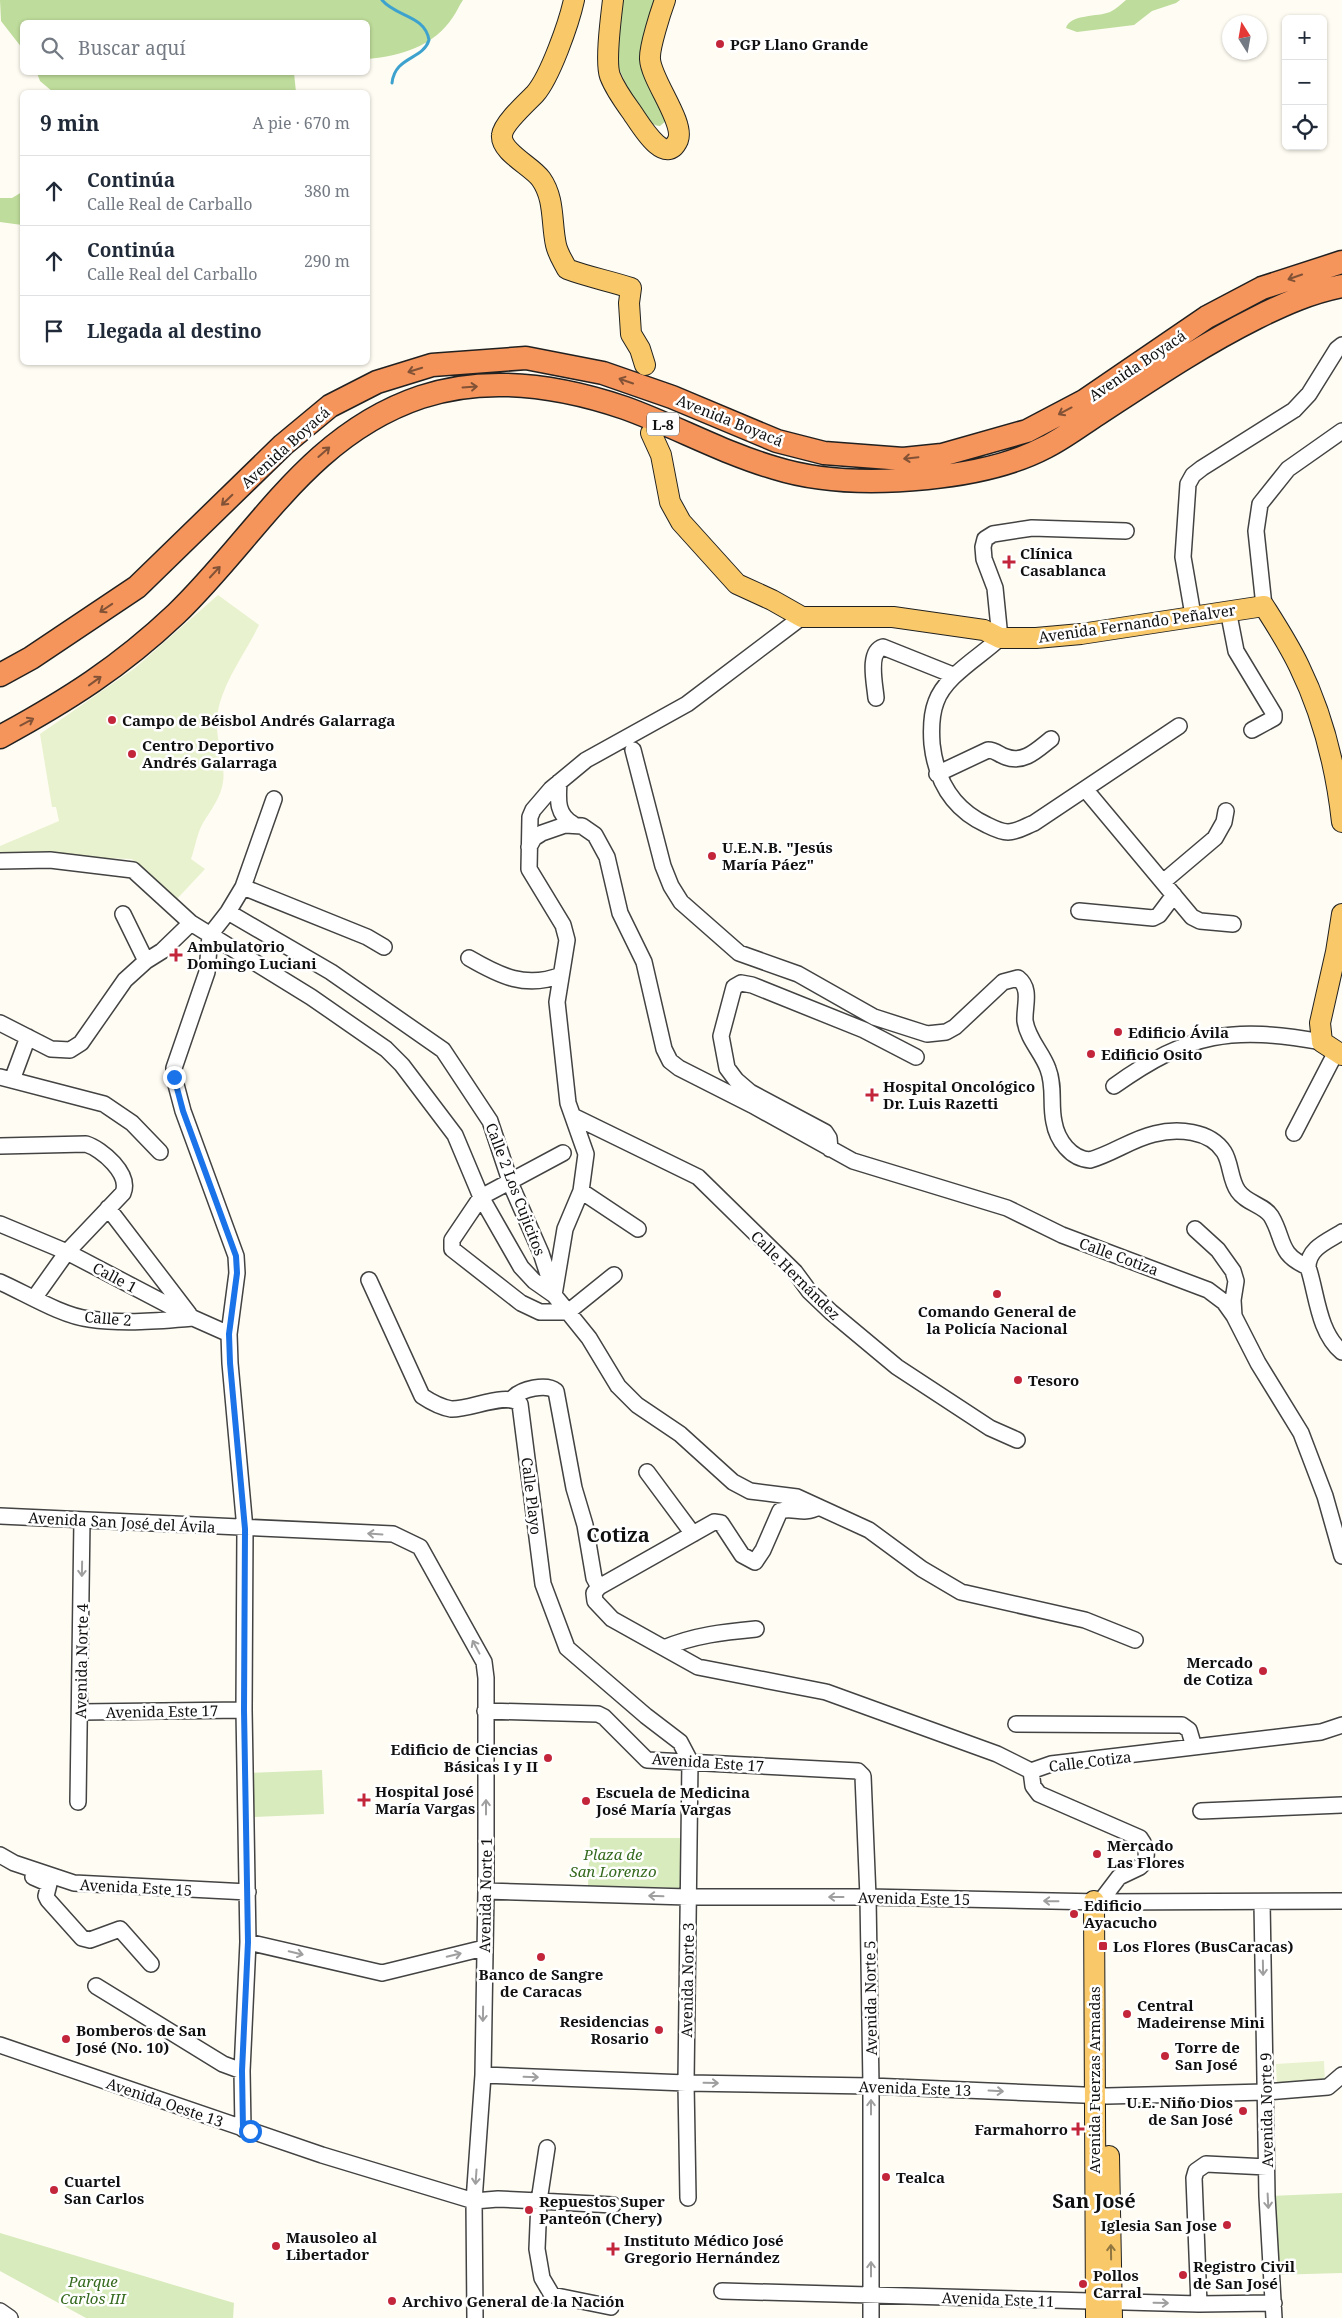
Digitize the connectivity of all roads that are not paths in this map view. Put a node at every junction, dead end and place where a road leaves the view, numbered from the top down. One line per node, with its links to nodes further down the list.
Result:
1 (574, 0): 7 (main road)
2 (613, 0): 3 (main road)
3 (665, 0)
4 (1342, 262): 16 (highway, Avenida Boyacá / L-8, one-way to 16)
5 (1342, 286): 21 (highway, Avenida Boyacá / L-8, one-way to 5)
6 (1342, 345): 13 (street)
7 (645, 365)
8 (1342, 431): 11 (street)
9 (651, 433): 14 (main road)
10 (1126, 531): 15 (street)
11 (1264, 606): 12 (main road, Avenida Fernando Peñalver); 29 (main road)
12 (1228, 610): 13 (main road, Avenida Fernando Peñalver); 20 (street)
13 (1192, 615): 15 (main road, Avenida Fernando Peñalver)
14 (802, 617): 15 (main road, Avenida Fernando Peñalver); 25 (street)
15 (1000, 638): 17 (street)
16 (0, 675)
17 (954, 675): 18 (street); 24 (street)
18 (876, 698)
19 (1179, 726): 26 (street)
20 (1252, 730)
21 (0, 736)
22 (1051, 739): 24 (street)
23 (633, 750): 68 (street)
24 (937, 774): 26 (street)
25 (559, 782): 30 (street); 31 (street)
26 (1085, 789): 33 (street)
27 (274, 799): 34 (street)
28 (1226, 811): 33 (street)
29 (1342, 822)
30 (573, 824): 31 (street); 56 (street, Calle Cotiza)
31 (529, 847): 46 (street)
32 (0, 861): 40 (street)
33 (1163, 882): 35 (street)
34 (243, 887): 37 (street); 43 (street)
35 (1174, 895): 36 (street); 41 (street)
36 (1079, 911)
37 (228, 912): 42 (street); 59 (street, Calle 2 Los Cujicitos)
38 (123, 914): 45 (street)
39 (1342, 914): 49 (main road)
40 (191, 923): 42 (street); 45 (street)
41 (1233, 924)
42 (210, 934): 61 (street); 77 (street)
43 (384, 947)
44 (469, 958): 46 (street)
45 (146, 961): 48 (street)
46 (561, 975): 53 (street)
47 (0, 1023): 48 (street)
48 (28, 1037): 51 (street)
49 (1334, 1050): 52 (street); 54 (street)
50 (916, 1057): 56 (street)
51 (6, 1078): 57 (street)
52 (1114, 1086)
53 (573, 1116): 60 (street); 80 (street, Calle Hernández)
54 (1294, 1133)
55 (0, 1146): 62 (street)
56 (830, 1149): 75 (street, Calle Cotiza)
57 (160, 1152)
58 (563, 1153): 59 (street)
59 (510, 1182): 61 (street); 72 (street, Calle 2 Los Cujicitos)
60 (581, 1191): 64 (street); 72 (street)
61 (481, 1197): 72 (street); 74 (street)
62 (108, 1208): 67 (street); 76 (street)
63 (0, 1224): 67 (street, Calle 1)
64 (638, 1229)
65 (1195, 1229): 75 (street)
66 (1342, 1232): 68 (street)
67 (67, 1252): 73 (street); 76 (street, Calle 1)
68 (1308, 1267): 78 (street)
69 (614, 1275): 74 (street)
70 (369, 1280): 79 (street)
71 (0, 1282): 73 (street, Calle 2)
72 (554, 1295): 74 (street)
73 (35, 1297): 76 (street, Calle 2)
74 (568, 1312): 82 (street)
75 (1234, 1316): 87 (street, Calle Cotiza)
76 (193, 1318): 77 (street, Calle 1)
77 (229, 1334): 85 (street)
78 (1342, 1352)
79 (513, 1398): 88 (street); 98 (street, Calle Playo)
80 (1018, 1440)
81 (646, 1472): 86 (street)
82 (818, 1507): 86 (street); 90 (street)
83 (0, 1516): 84 (street, Avenida San José del Ávila)
84 (82, 1520): 85 (street, Avenida San José del Ávila); 94 (street, Avenida Norte 4, one-way to 94)
85 (245, 1529): 92 (street); 93 (street, Avenida Norte 1, one-way to 85)
86 (693, 1534): 88 (street)
87 (1342, 1556)
88 (599, 1587): 91 (street)
89 (756, 1629): 91 (street)
90 (1135, 1640)
91 (664, 1648): 100 (street)
92 (244, 1710): 94 (street, Avenida Este 17); 107 (street)
93 (485, 1711): 98 (street, Avenida Este 17); 106 (street, Avenida Norte 1, one-way to 93)
94 (80, 1712): 101 (street, Avenida Norte 4)
95 (1016, 1724): 97 (street)
96 (1342, 1725): 97 (street, Calle Cotiza)
97 (1194, 1747): 100 (street, Calle Cotiza)
98 (690, 1761): 99 (street, Avenida Este 17); 108 (street, Avenida Norte 3)
99 (858, 1771): 109 (street, Avenida Norte 5)
100 (1031, 1771): 110 (street, Calle Cotiza)
101 (78, 1802)
102 (1342, 1805): 103 (street)
103 (1201, 1811)
104 (0, 1855): 105 (street, Avenida Este 15)
105 (14, 1864): 107 (street, Avenida Este 15); 115 (street)
106 (486, 1891): 108 (street, Avenida Este 15, one-way to 106); 114 (street, Avenida Norte 1)
107 (248, 1892): 113 (street)
108 (688, 1897): 109 (street, Avenida Este 15, one-way to 108); 121 (street, Avenida Norte 3)
109 (868, 1897): 110 (street, Avenida Este 15, one-way to 109); 122 (street, Avenida Norte 5)
110 (1100, 1902): 111 (street, Avenida Este 15); 124 (main road, Avenida Fuerzas Armadas)
111 (1262, 1902): 112 (street, Avenida Este 15); 123 (street, Avenida Norte 9, one-way to 123)
112 (1342, 1902)
113 (248, 1942): 114 (street, one-way to 114); 118 (street)
114 (484, 1948): 119 (street, Avenida Norte 1, one-way to 119)
115 (151, 1964)
116 (96, 1986): 118 (street)
117 (0, 2045): 125 (street, Avenida Oeste 13)
118 (242, 2071): 125 (street)
119 (483, 2075): 121 (street, Avenida Este 13, one-way to 121); 129 (street, Avenida Norte 1, one-way to 129)
120 (1342, 2075): 123 (street, Avenida Este 13)
121 (686, 2082): 122 (street, Avenida Este 13, one-way to 122); 128 (street, Avenida Norte 3)
122 (871, 2086): 124 (street, Avenida Este 13, one-way to 124); 133 (street, Avenida Norte 5, one-way to 122)
123 (1265, 2092): 124 (street, Avenida Este 13); 127 (street, Avenida Norte 9)
124 (1101, 2096): 136 (main road, Avenida Fuerzas Armadas)
125 (243, 2129): 129 (street, Avenida Oeste 13)
126 (547, 2148): 130 (street)
127 (1267, 2167): 134 (street); 137 (street, Avenida Norte 9, one-way to 137)
128 (688, 2198)
129 (474, 2201): 130 (street); 140 (street, Avenida Norte 1)
130 (539, 2201): 131 (street); 135 (street)
131 (613, 2205)
132 (722, 2291): 133 (street, Avenida Este 11)
133 (871, 2296): 136 (street, Avenida Este 11); 141 (street, Avenida Norte 5)
134 (1199, 2304): 136 (street, Avenida Este 11, one-way to 134); 137 (street, Avenida Este 11)
135 (611, 2308)
136 (1104, 2310)
137 (1274, 2310)
138 (0, 2311): 139 (street)
139 (10, 2318)
140 (475, 2318)
141 (871, 2318)

